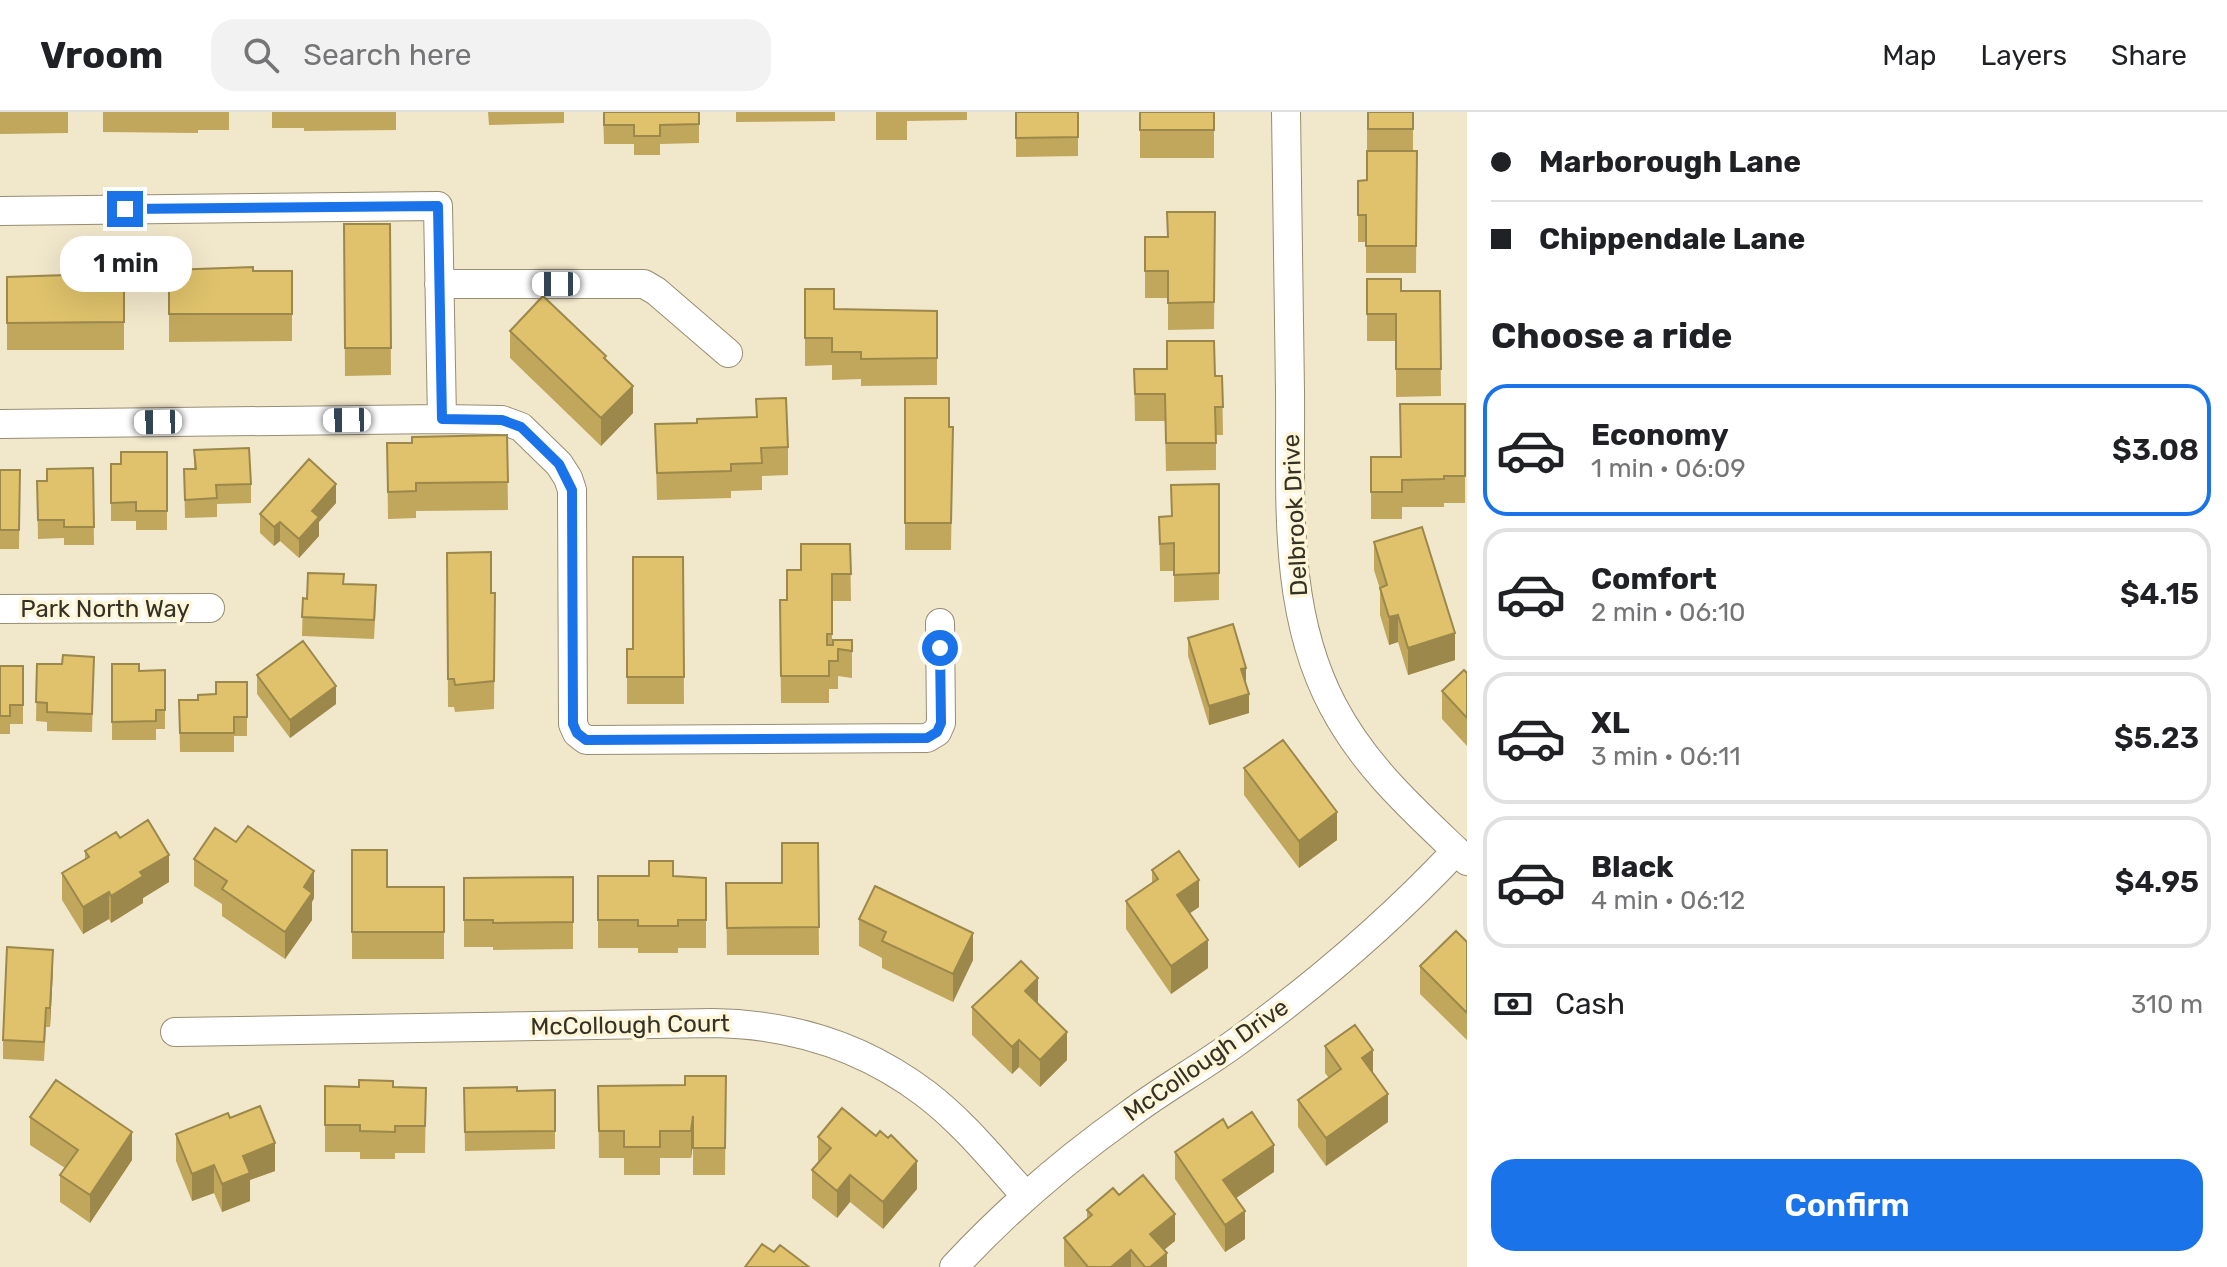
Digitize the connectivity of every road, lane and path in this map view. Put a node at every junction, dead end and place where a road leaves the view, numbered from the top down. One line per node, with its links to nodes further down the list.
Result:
1 (1286, 112): 10 (street, Delbrook Drive)
2 (0, 211): 3 (street)
3 (439, 284): 4 (street); 5 (street)
4 (728, 353)
5 (442, 419): 6 (street); 9 (street)
6 (0, 424)
7 (210, 608): 8 (street, Park North Way)
8 (0, 609)
9 (940, 623)
10 (1462, 856): 12 (street, McCollough Drive)
11 (175, 1032): 12 (street, McCollough Court)
12 (1026, 1196): 13 (street, McCollough Drive)
13 (954, 1267)

